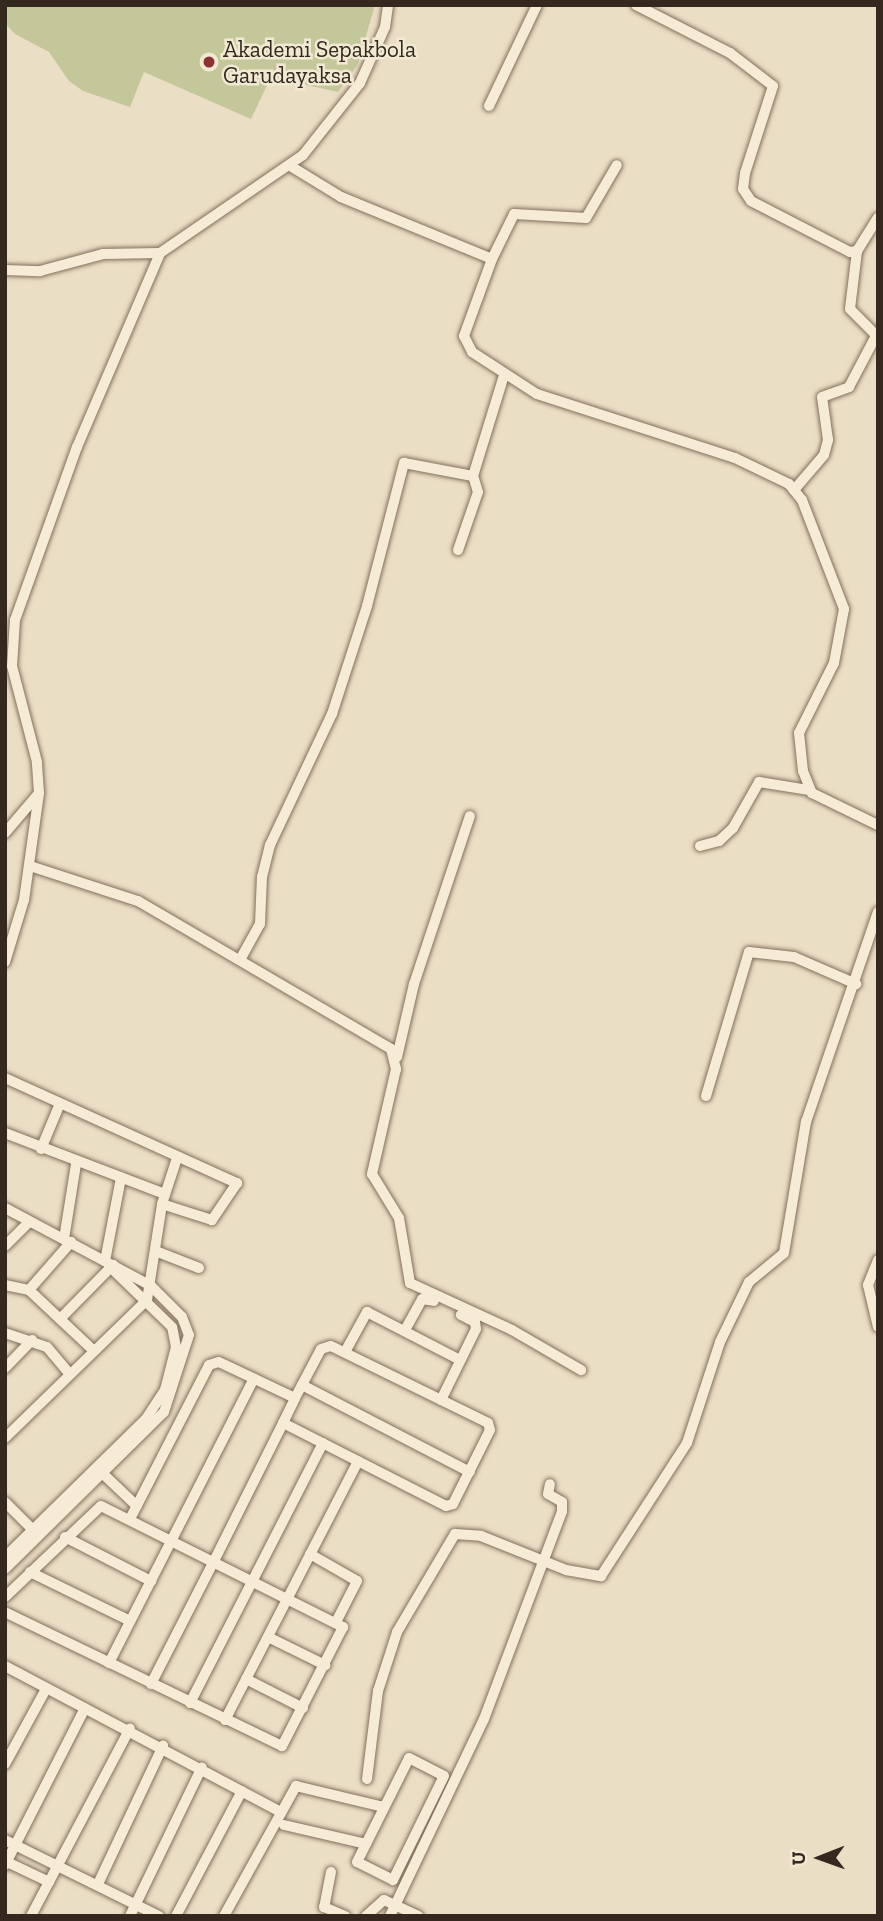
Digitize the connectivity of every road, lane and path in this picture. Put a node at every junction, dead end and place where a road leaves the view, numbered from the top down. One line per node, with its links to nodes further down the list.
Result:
1 (388, 5): 6 (street)
2 (537, 5): 4 (street)
3 (636, 5): 8 (street)
4 (489, 106)
5 (617, 165): 10 (street)
6 (292, 167): 9 (street); 10 (street)
7 (878, 219): 8 (street)
8 (858, 251): 12 (street)
9 (160, 253): 11 (street); 18 (street)
10 (492, 259): 13 (street)
11 (5, 270)
12 (877, 333): 15 (street)
13 (504, 375): 14 (street); 15 (street)
14 (473, 476): 16 (street); 26 (street)
15 (794, 490): 17 (street)
16 (458, 550)
17 (809, 790): 20 (street); 22 (street)
18 (39, 793): 21 (street); 23 (street)
19 (470, 816): 29 (street)
20 (878, 825)
21 (5, 833)
22 (700, 846)
23 (30, 866): 26 (street); 27 (street)
24 (878, 912): 25 (street)
25 (876, 933): 28 (street)
26 (241, 958): 29 (street)
27 (5, 962)
28 (857, 981): 31 (street); 82 (street)
29 (397, 1057): 60 (street)
30 (5, 1078): 32 (street)
31 (706, 1096)
32 (59, 1106): 34 (street); 35 (street)
33 (5, 1133): 34 (street)
34 (41, 1149): 36 (street)
35 (177, 1158): 38 (street); 38 (street)
36 (76, 1164): 37 (street); 41 (street)
37 (121, 1178): 38 (street); 45 (street)
38 (164, 1199): 43 (street)
39 (5, 1208): 40 (street)
40 (29, 1222): 41 (street); 42 (street)
41 (67, 1241): 45 (street); 49 (street)
42 (5, 1246)
43 (158, 1252): 46 (street); 48 (street)
44 (878, 1260): 52 (street)
45 (109, 1264): 48 (street); 50 (street); 51 (street)
46 (199, 1268)
47 (5, 1285): 49 (street)
48 (151, 1286): 50 (street); 70 (street)
49 (29, 1290): 51 (street)
50 (144, 1303): 56 (street); 70 (street)
51 (60, 1319): 56 (street)
52 (878, 1327)
53 (405, 1331): 57 (street); 58 (street); 58 (street)
54 (5, 1334): 55 (street)
55 (33, 1340): 59 (street); 61 (street)
56 (94, 1351): 61 (street)
57 (345, 1352): 63 (street); 65 (street)
58 (460, 1360): 65 (street)
59 (5, 1368)
60 (581, 1370)
61 (69, 1373): 67 (street)
62 (254, 1379): 64 (street); 74 (street); 78 (street)
63 (302, 1385): 64 (street); 71 (street)
64 (295, 1398): 66 (street)
65 (441, 1399): 71 (street)
66 (283, 1423): 68 (street); 81 (street)
67 (5, 1438)
68 (323, 1443): 69 (street); 85 (street)
69 (358, 1461): 71 (street); 79 (street)
70 (100, 1471): 74 (street); 76 (street); 83 (street)
71 (470, 1472)
72 (550, 1484): 82 (street)
73 (5, 1502): 76 (street)
74 (137, 1506): 75 (street)
75 (131, 1517): 77 (street); 78 (street)
76 (33, 1530): 80 (street)
77 (65, 1537): 84 (street); 86 (street)
78 (173, 1538): 81 (street); 86 (street)
79 (310, 1555): 87 (street); 90 (street)
80 (5, 1557)
81 (215, 1559): 85 (street); 97 (street)
82 (541, 1560): 107 (street); 119 (street)
83 (5, 1569)
84 (30, 1572): 88 (street); 91 (street)
85 (253, 1578): 87 (street); 99 (street)
86 (151, 1581): 91 (street)
87 (289, 1596): 90 (street); 92 (street)
88 (5, 1597)
89 (5, 1612): 93 (street)
90 (337, 1620): 94 (street)
91 (130, 1622): 93 (street)
92 (268, 1637): 94 (street); 96 (street)
93 (109, 1663): 97 (street)
94 (325, 1665): 100 (street)
95 (5, 1666): 98 (street)
96 (246, 1679): 100 (street); 102 (street)
97 (151, 1684): 99 (street)
98 (46, 1689): 101 (street); 105 (street)
99 (190, 1703): 102 (street)
100 (303, 1708): 102 (street)
101 (85, 1709): 103 (street); 112 (street)
102 (225, 1720)
103 (130, 1728): 104 (street); 115 (street)
104 (163, 1746): 106 (street); 118 (street)
105 (5, 1764)
106 (202, 1767): 108 (street); 120 (street)
107 (367, 1779)
108 (242, 1791): 110 (street); 124 (street)
109 (384, 1807): 110 (street); 113 (street); 113 (street)
110 (281, 1812): 125 (street)
111 (284, 1825): 113 (street)
112 (10, 1842): 114 (street); 115 (street)
113 (366, 1843)
114 (6, 1863): 117 (street)
115 (58, 1866): 117 (street); 118 (street)
116 (331, 1872): 126 (street)
117 (49, 1882): 121 (street)
118 (98, 1884): 120 (street)
119 (396, 1902): 127 (street); 128 (street); 129 (street)
120 (135, 1904): 122 (street); 123 (street)
121 (31, 1916)
122 (130, 1916)
123 (159, 1916)
124 (176, 1916)
125 (224, 1916)
126 (345, 1916)
127 (366, 1916)
128 (390, 1916)
129 (419, 1916)

